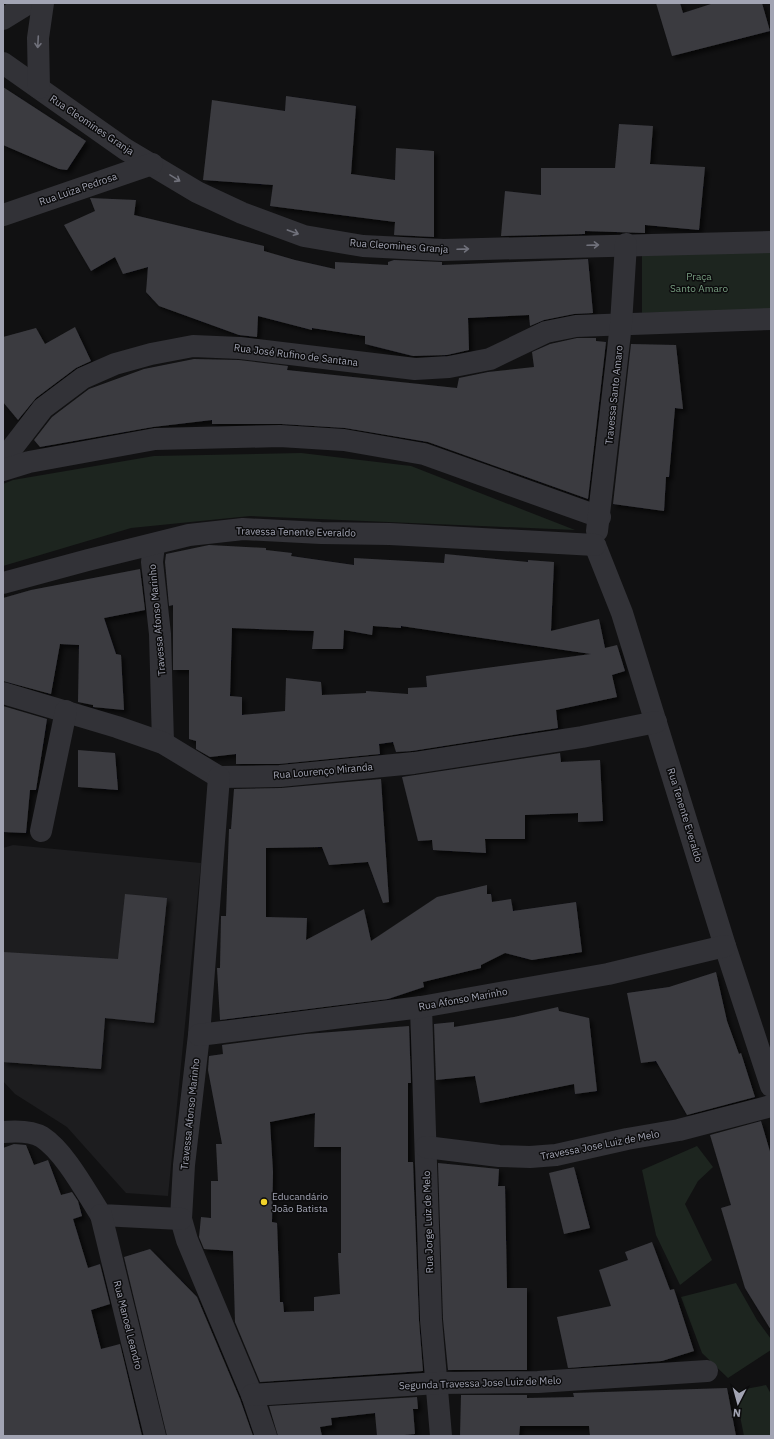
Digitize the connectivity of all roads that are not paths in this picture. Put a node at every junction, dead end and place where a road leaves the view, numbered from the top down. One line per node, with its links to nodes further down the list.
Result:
1 (29, 3): 3 (street)
2 (43, 3): 5 (street, one-way to 5)
3 (3, 19)
4 (3, 63): 5 (street, Rua Cleomines Granja)
5 (39, 88): 6 (street, Rua Cleomines Granja)
6 (152, 164): 7 (street, Rua Luiza Pedrosa); 9 (street, Rua Cleomines Granja, one-way to 9)
7 (3, 215)
8 (771, 242): 9 (street, Rua Cleomines Granja)
9 (626, 244): 11 (street, Travessa Santo Amaro)
10 (771, 319): 11 (street)
11 (621, 324): 12 (street, Rua José Rufino de Santana); 14 (street, Travessa Santo Amaro)
12 (3, 460)
13 (3, 470): 14 (street)
14 (600, 518): 16 (street, Travessa Santo Amaro)
15 (154, 545): 16 (street, Travessa Tenente Everaldo); 17 (street, Travessa Tenente Everaldo); 21 (street, Travessa Afonso Marinho)
16 (595, 545): 20 (street, Rua Tenente Everaldo)
17 (3, 583)
18 (3, 693): 19 (street)
19 (66, 711): 21 (street); 23 (street)
20 (656, 722): 22 (street, Rua Lourenço Miranda); 24 (street, Rua Tenente Everaldo)
21 (163, 743): 22 (street)
22 (220, 777): 26 (street, Travessa Afonso Marinho)
23 (41, 831)
24 (725, 946): 25 (street, Rua Afonso Marinho); 27 (street, Rua Tenente Everaldo)
25 (421, 1007): 26 (street, Rua Afonso Marinho); 30 (street, Rua Jorge Luiz de Melo)
26 (199, 1035): 32 (street, Travessa Afonso Marinho)
27 (771, 1086)
28 (771, 1106): 30 (street, Travessa Jose Luiz de Melo)
29 (3, 1132): 31 (street, Rua Manoel Leandro)
30 (426, 1147): 34 (street, Rua Jorge Luiz de Melo)
31 (101, 1215): 32 (street); 36 (street, Rua Manoel Leandro)
32 (181, 1220): 35 (street, Travessa Afonso Marinho)
33 (707, 1371): 34 (street, Segunda Travessa Jose Luiz de Melo)
34 (438, 1383): 35 (street, Segunda Travessa Jose Luiz de Melo); 38 (street, Rua Jorge Luiz de Melo)
35 (252, 1395): 37 (street, Travessa Afonso Marinho)
36 (155, 1436)
37 (266, 1436)
38 (441, 1436)

